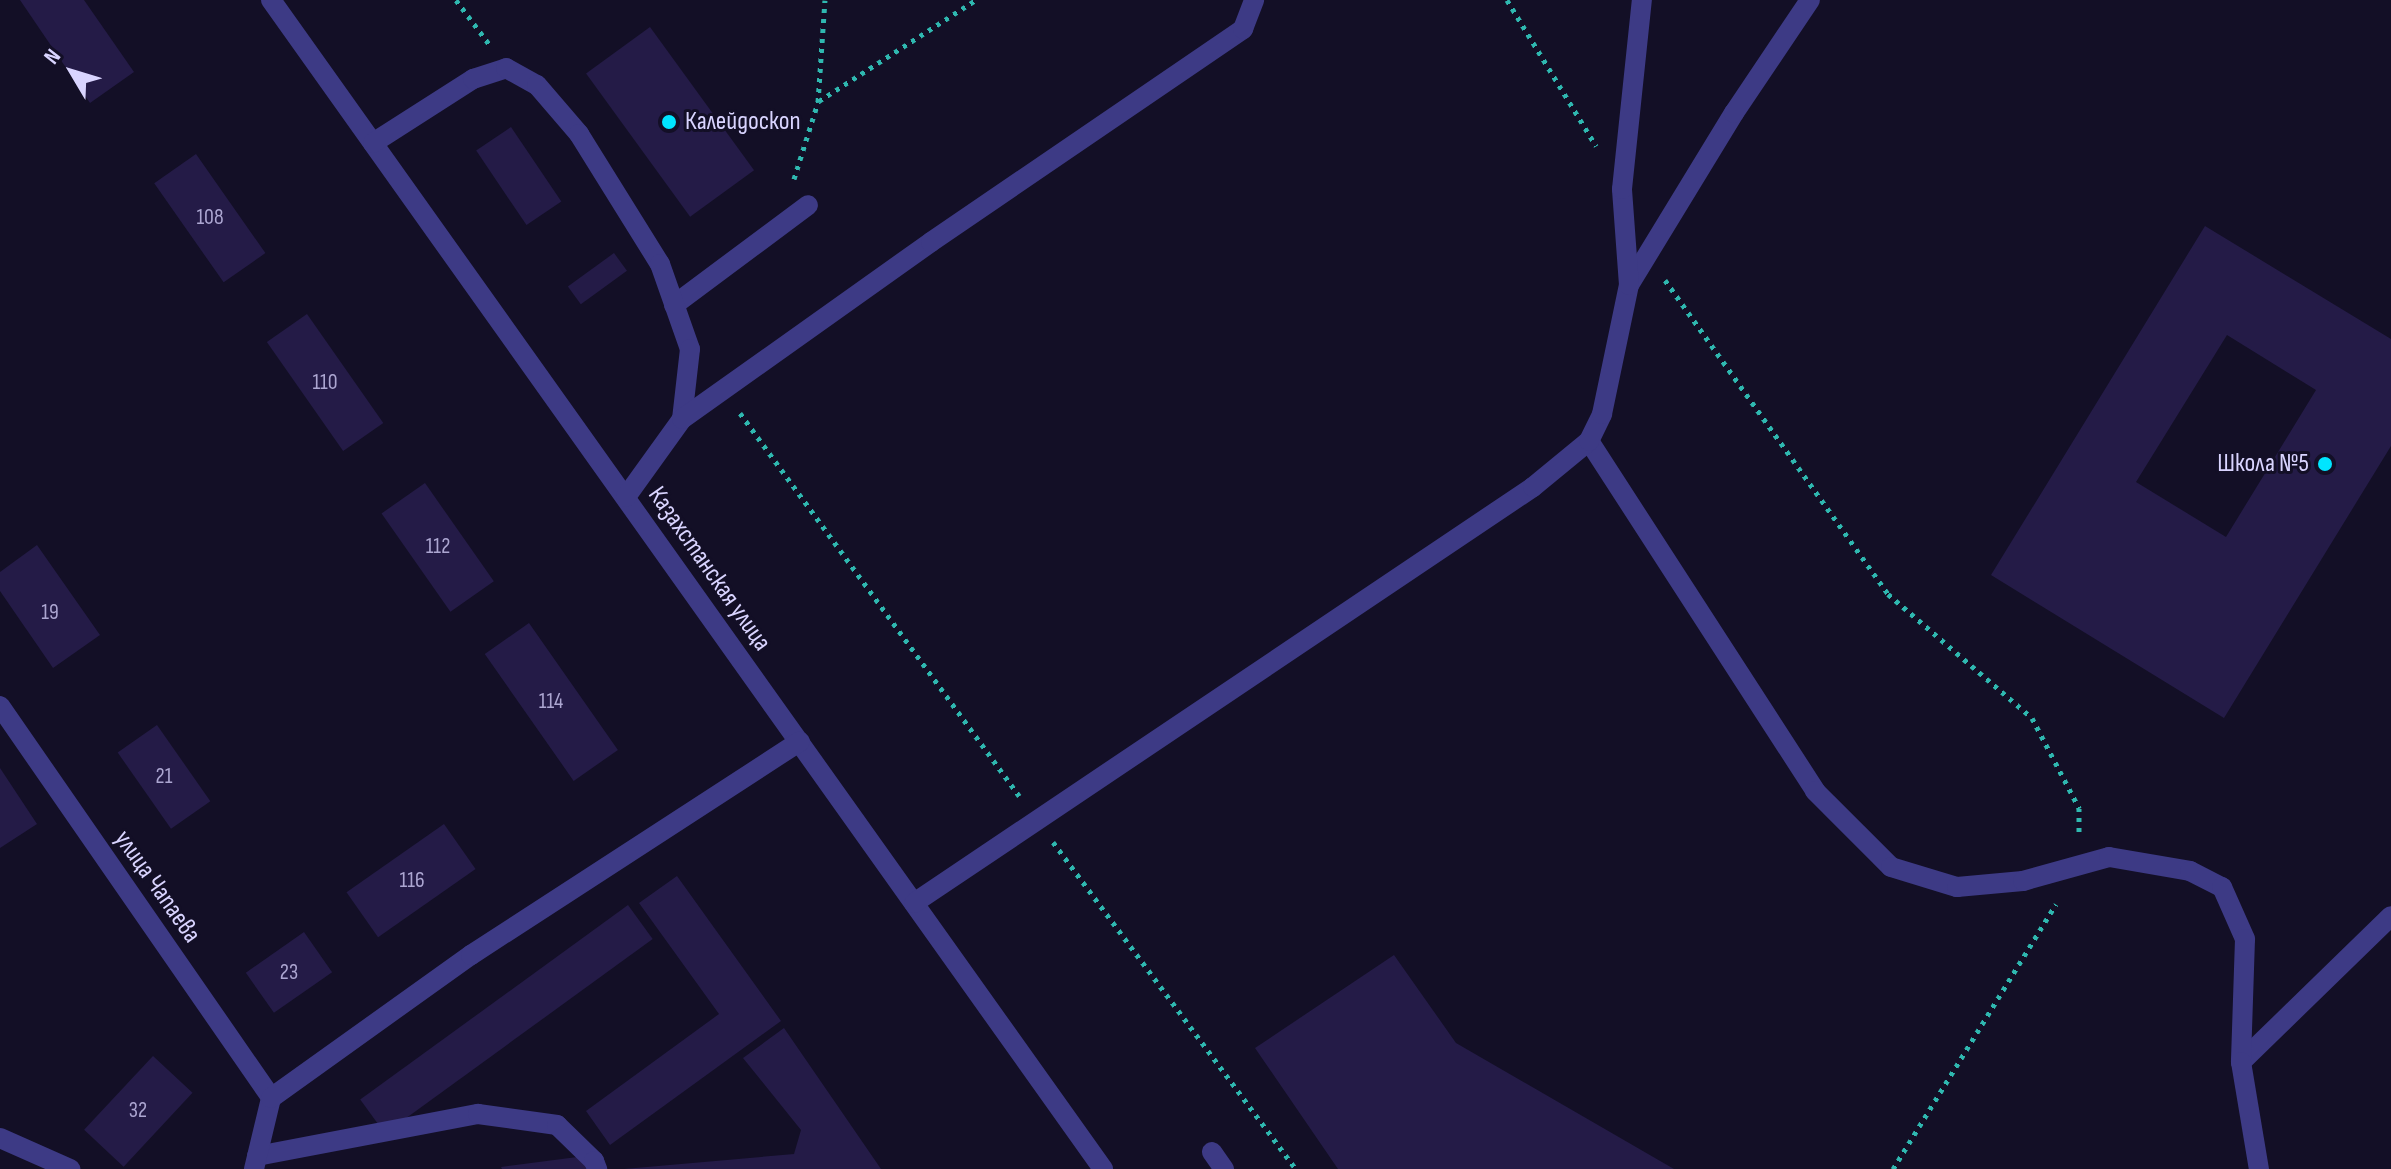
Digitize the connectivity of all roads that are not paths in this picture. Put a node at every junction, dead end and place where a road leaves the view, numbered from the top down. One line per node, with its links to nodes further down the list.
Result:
1 (271, 0): 5 (street, Казахстанская улица)
2 (1254, 0): 9 (street)
3 (1642, 0): 7 (street)
4 (1810, 0): 7 (street)
5 (373, 143): 8 (street); 11 (street, Казахстанская улица)
6 (808, 205): 8 (street)
7 (1629, 285): 10 (street)
8 (674, 305): 9 (street)
9 (682, 419): 11 (street)
10 (1589, 441): 14 (street); 16 (street)
11 (626, 497): 13 (street, Казахстанская улица)
12 (0, 706): 17 (street, улица Чапаева)
13 (800, 741): 14 (street, Казахстанская улица); 17 (street)
14 (914, 903): 22 (street, Казахстанская улица)
15 (2391, 916): 16 (street)
16 (2241, 1062): 23 (street)
17 (271, 1098): 19 (street)
18 (0, 1138): 20 (street)
19 (256, 1162): 21 (street)
20 (70, 1169)
21 (597, 1169)
22 (1103, 1169)
23 (2259, 1169)

